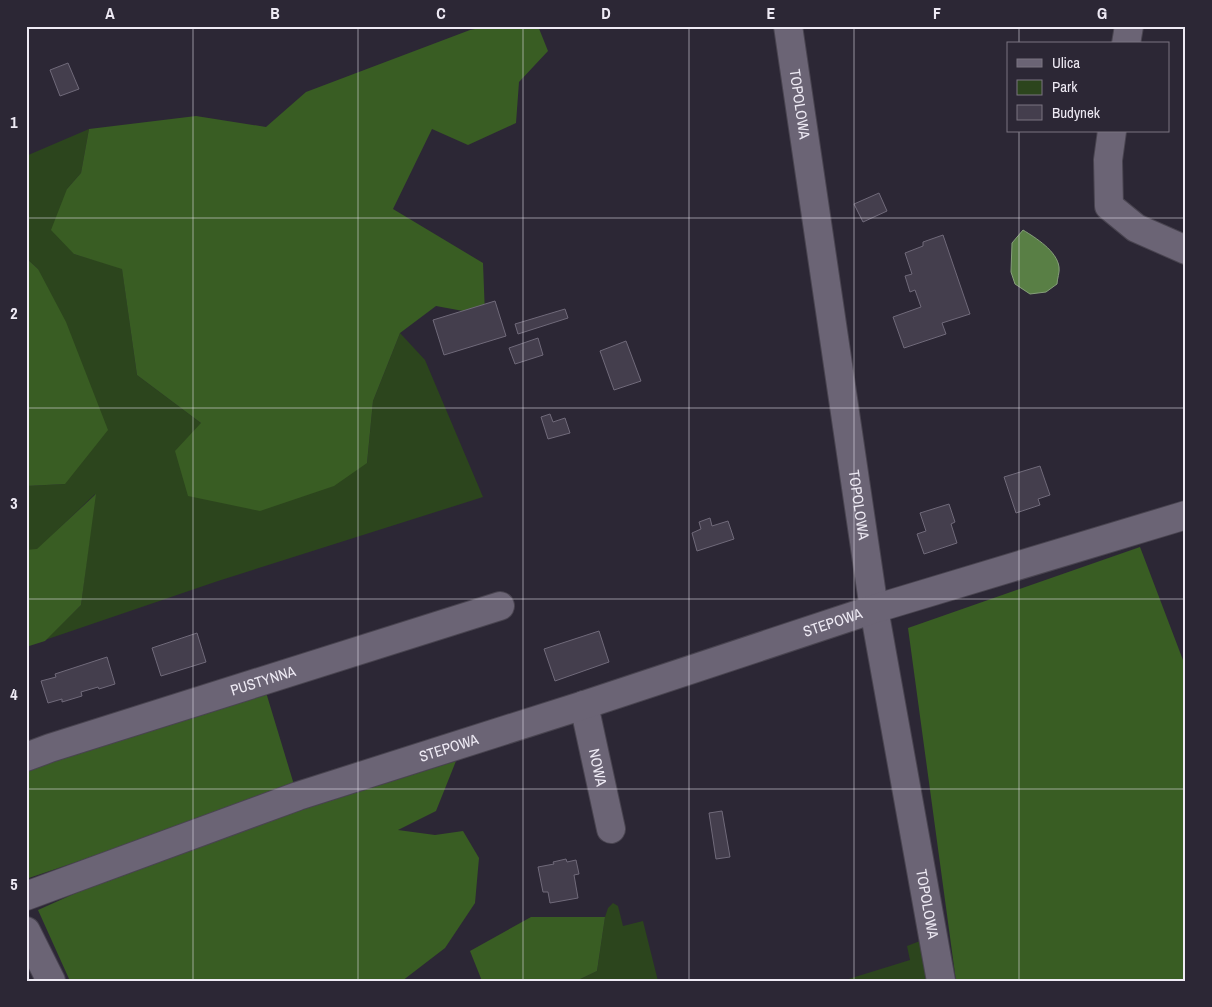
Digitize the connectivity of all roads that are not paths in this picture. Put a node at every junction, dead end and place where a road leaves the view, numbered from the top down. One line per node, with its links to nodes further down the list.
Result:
1 (788, 26): 8 (street, TOPOLOWA)
2 (1129, 26): 3 (street)
3 (1126, 42)
4 (1112, 132): 5 (street)
5 (1186, 250)
6 (1186, 515): 8 (street, STEPOWA)
7 (500, 606): 10 (street, PUSTYNNA)
8 (874, 609): 9 (street, STEPOWA); 15 (street, TOPOLOWA)
9 (584, 705): 11 (street, NOWA); 12 (street, STEPOWA)
10 (26, 757)
11 (611, 828)
12 (26, 896)
13 (26, 931): 14 (street)
14 (50, 981)
15 (941, 981)

